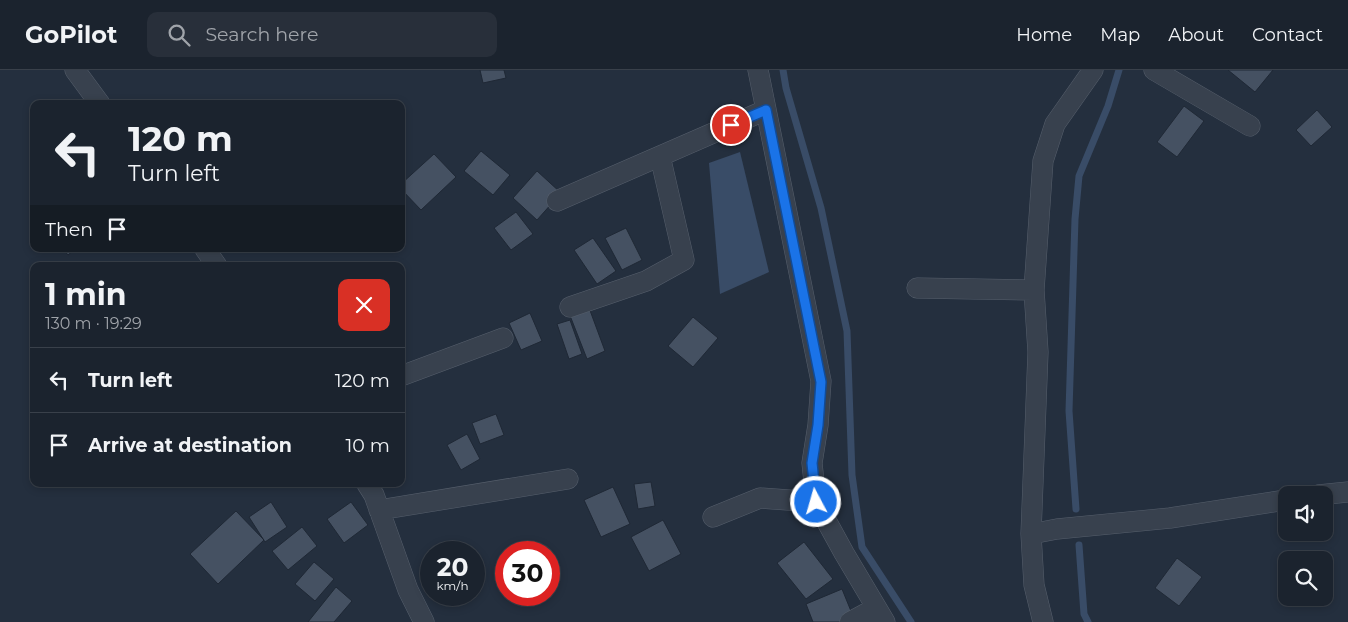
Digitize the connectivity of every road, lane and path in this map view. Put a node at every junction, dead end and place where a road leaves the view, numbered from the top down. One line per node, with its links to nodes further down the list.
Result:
1 (75, 70): 5 (street)
2 (758, 70): 6 (street)
3 (1093, 70): 11 (street)
4 (1154, 70): 7 (street)
5 (97, 100)
6 (766, 110): 8 (street); 20 (street)
7 (1250, 126)
8 (660, 156): 9 (street); 12 (street)
9 (557, 202)
10 (917, 288): 11 (street)
11 (1034, 290): 23 (street)
12 (570, 307)
13 (503, 338): 14 (street)
14 (405, 375)
15 (568, 479): 21 (street)
16 (369, 487): 21 (street)
17 (1348, 492): 18 (street)
18 (1333, 494)
19 (1278, 501): 23 (street)
20 (816, 502): 22 (street); 24 (street)
21 (379, 510): 25 (street)
22 (713, 516)
23 (1031, 534): 27 (street)
24 (881, 615): 26 (street)
25 (424, 622)
26 (850, 622)
27 (1043, 622)

